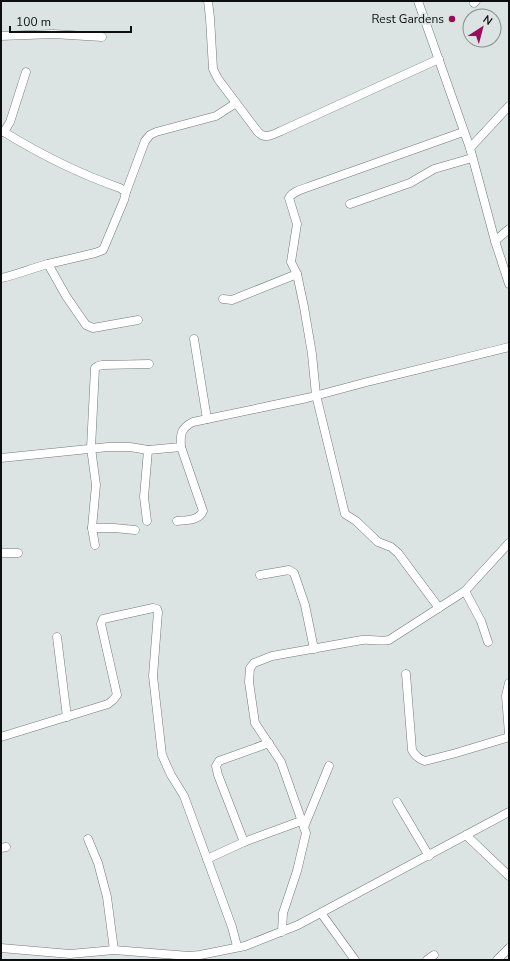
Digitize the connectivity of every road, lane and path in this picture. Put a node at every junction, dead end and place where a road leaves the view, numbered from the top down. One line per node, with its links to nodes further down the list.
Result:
1 (208, 1): 7 (street)
2 (418, 1): 5 (street)
3 (1, 36): 4 (street)
4 (102, 37)
5 (439, 59): 7 (street); 10 (street)
6 (26, 72): 9 (street)
7 (236, 103): 13 (street)
8 (509, 106): 11 (street)
9 (3, 132): 13 (street)
10 (463, 132): 11 (street); 18 (street)
11 (470, 148): 12 (street)
12 (472, 158): 14 (street); 16 (street)
13 (126, 192): 17 (street)
14 (350, 204)
15 (509, 229): 16 (street)
16 (495, 241): 20 (street)
17 (48, 264): 19 (street); 22 (street)
18 (297, 274): 21 (street); 26 (street)
19 (1, 278)
20 (508, 280)
21 (223, 299)
22 (138, 320)
23 (194, 339): 27 (street)
24 (509, 347): 26 (street)
25 (149, 364): 29 (street)
26 (316, 396): 27 (street); 42 (street)
27 (207, 419): 28 (street)
28 (181, 447): 30 (street); 33 (street)
29 (92, 448): 30 (street); 31 (street); 34 (street)
30 (148, 450): 32 (street)
31 (1, 458)
32 (147, 521)
33 (176, 521)
34 (92, 528): 35 (street); 37 (street)
35 (134, 530)
36 (509, 543): 41 (street)
37 (95, 545)
38 (1, 553): 39 (street)
39 (18, 553)
40 (260, 575): 45 (street)
41 (465, 590): 42 (street); 44 (street)
42 (439, 608): 45 (street)
43 (57, 637): 48 (street)
44 (488, 642)
45 (314, 649): 52 (street)
46 (406, 674): 51 (street)
47 (509, 683): 49 (street)
48 (67, 717): 50 (street); 61 (street)
49 (509, 734)
50 (1, 737)
51 (509, 737)
52 (269, 743): 56 (street); 59 (street)
53 (329, 766): 56 (street)
54 (397, 802): 60 (street)
55 (509, 812): 57 (street)
56 (303, 824): 59 (street); 64 (street)
57 (466, 835): 60 (street); 62 (street)
58 (88, 839): 68 (street)
59 (244, 842): 61 (street)
60 (429, 856): 63 (street)
61 (207, 859): 65 (street)
62 (509, 876)
63 (321, 912): 64 (street); 70 (street)
64 (282, 932): 65 (street)
65 (237, 946): 68 (street)
66 (1, 948): 68 (street)
67 (509, 948): 72 (street)
68 (114, 950)
69 (434, 955): 71 (street)
70 (355, 960)
71 (427, 960)
72 (497, 960)

